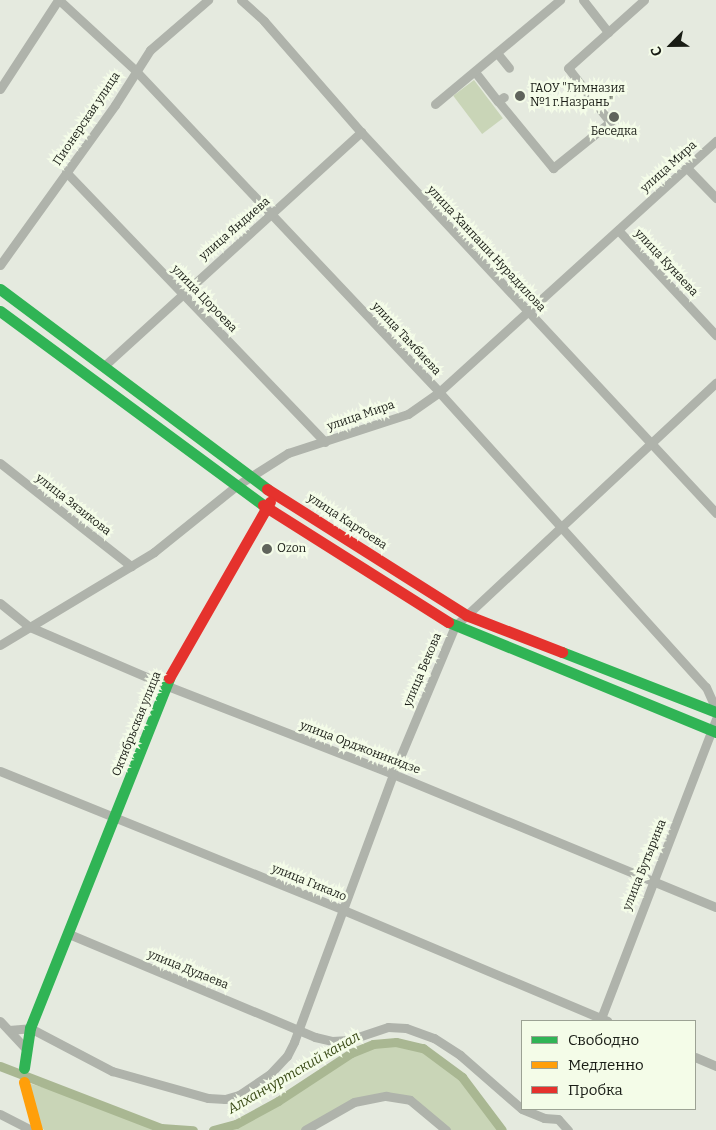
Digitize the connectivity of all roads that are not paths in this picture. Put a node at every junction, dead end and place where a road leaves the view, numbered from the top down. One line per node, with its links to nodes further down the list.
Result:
1 (59, 0): 10 (street, улица Тамбиева); 12 (street)
2 (208, 0): 10 (street, Пионерская улица)
3 (241, 0): 14 (street, улица Ханпаши Нурадилова)
4 (560, 0): 8 (street)
5 (583, 0): 7 (street)
6 (644, 0): 7 (street)
7 (608, 32): 11 (street)
8 (497, 53): 9 (street); 11 (street)
9 (509, 68)
10 (136, 70): 17 (street, Пионерская улица); 19 (street, улица Тамбиева)
11 (475, 72): 13 (street)
12 (0, 89)
13 (435, 104)
14 (361, 132): 19 (street, улица Яндиева); 25 (street, улица Ханпаши Нурадилова)
15 (716, 141): 16 (street, улица Мира)
16 (687, 168): 18 (street); 20 (street, улица Мира)
17 (66, 172): 21 (street, Пионерская улица); 23 (street, улица Цороева)
18 (716, 198)
19 (272, 214): 23 (street, улица Яндиева); 29 (street, улица Тамбиева)
20 (618, 230): 25 (street, улица Мира); 26 (street, улица Кунаева)
21 (0, 265)
22 (0, 289): 27 (main road, улица Картоева)
23 (181, 293): 27 (street, улица Яндиева); 30 (street, улица Цороева)
24 (0, 311): 34 (main road)
25 (527, 312): 29 (street, улица Мира); 31 (street, улица Ханпаши Нурадилова)
26 (716, 335)
27 (104, 366): 33 (main road, улица Картоева)
28 (716, 383): 31 (street, улица Бекова)
29 (439, 392): 30 (street, улица Мира); 38 (street, улица Тамбиева)
30 (325, 442): 33 (street, улица Мира)
31 (652, 444): 37 (street, улица Ханпаши Нурадилова); 38 (street, улица Бекова)
32 (0, 464): 39 (street, улица Зязикова)
33 (249, 477): 34 (street, улица Мира); 35 (main road, улица Картоева)
34 (236, 486): 36 (main road); 39 (street, улица Мира)
35 (274, 492): 36 (main road, Октябрьская улица); 41 (main road, улица Картоева)
36 (267, 508): 42 (main road); 45 (main road, Октябрьская улица)
37 (716, 513)
38 (562, 528): 41 (street, улица Бекова); 46 (street, улица Тамбиева)
39 (131, 566): 43 (street, улица Мира)
40 (0, 603): 43 (street, улица Орджоникидзе)
41 (466, 615): 42 (street, улица Бекова); 46 (main road, улица Картоева)
42 (455, 626): 47 (main road); 49 (street, улица Бекова)
43 (30, 627): 44 (street, улица Мира); 45 (street, улица Орджоникидзе)
44 (0, 645)
45 (165, 685): 49 (street, улица Орджоникидзе); 50 (main road, Октябрьская улица)
46 (716, 711)
47 (715, 727): 51 (street, улица Бутырина)
48 (0, 771): 50 (street, улица Гикало)
49 (393, 774): 51 (street, улица Орджоникидзе); 53 (street, улица Бекова)
50 (114, 817): 53 (street, улица Гикало); 54 (main road, Октябрьская улица)
51 (651, 881): 52 (street, улица Орджоникидзе); 55 (street, улица Бутырина)
52 (716, 908)
53 (341, 909): 55 (street, улица Гикало); 58 (street, улица Бекова)
54 (69, 934): 57 (main road, Октябрьская улица); 58 (street, улица Дудаева)
55 (602, 1020)
56 (0, 1021): 59 (street)
57 (30, 1028): 58 (street, улица Бекова); 59 (street); 60 (main road, Октябрьская улица)
58 (297, 1028): 65 (street, улица Дудаева)
59 (9, 1030): 60 (street)
60 (26, 1049): 63 (main road, Октябрьская улица)
61 (696, 1057): 62 (street)
62 (716, 1066)
63 (24, 1068)
64 (24, 1082): 71 (main road)
65 (521, 1108)
66 (524, 1110): 69 (street, улица Дудаева)
67 (562, 1110): 69 (street)
68 (0, 1114): 70 (street)
69 (558, 1119): 74 (street)
70 (31, 1130)
71 (37, 1130)
72 (305, 1130): 73 (street)
73 (446, 1130)
74 (568, 1130)

